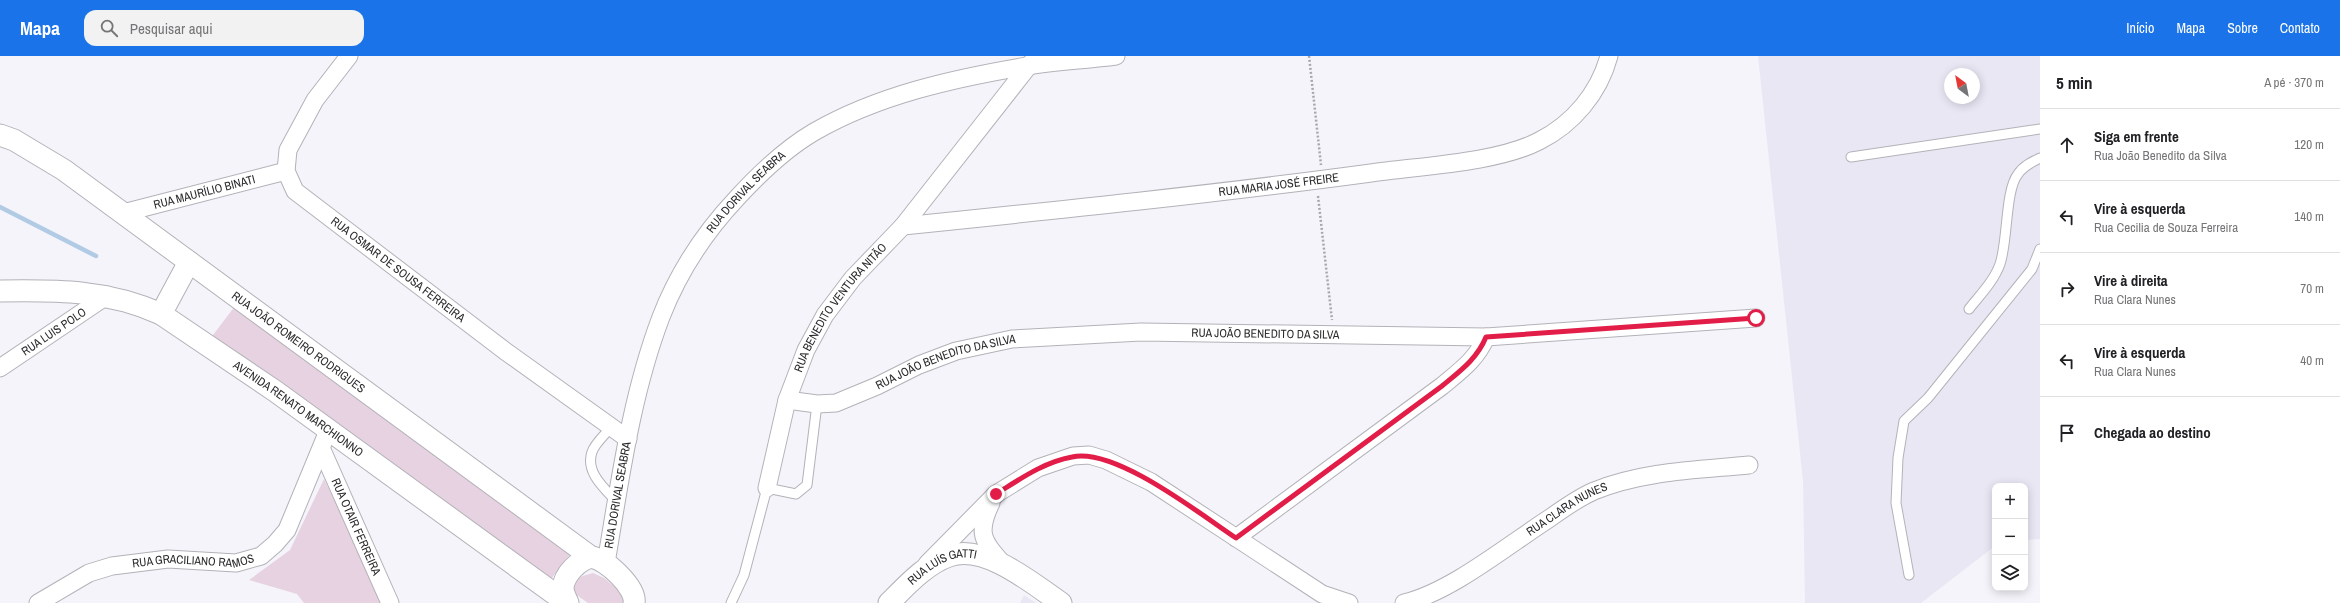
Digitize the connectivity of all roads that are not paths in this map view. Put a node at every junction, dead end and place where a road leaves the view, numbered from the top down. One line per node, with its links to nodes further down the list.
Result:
1 (349, 56): 9 (street, RUA OSMAR DE SOUSA FERREIRA)
2 (1116, 56): 4 (street, RUA DORIVAL SEABRA)
3 (1609, 56): 11 (street, RUA MARIA JOSÉ FREIRE)
4 (1032, 61): 11 (street, RUA BENEDITO VENTURA NITÃO); 24 (street, RUA DORIVAL SEABRA)
5 (2040, 129): 7 (lane)
6 (0, 135): 10 (street, RUA JOÃO ROMEIRO RODRIGUES)
7 (1851, 157)
8 (2040, 158): 16 (lane)
9 (286, 170): 10 (street, RUA MAURÍLIO BINATI); 23 (street, RUA OSMAR DE SOUSA FERREIRA)
10 (123, 213): 13 (street, RUA JOÃO ROMEIRO RODRIGUES)
11 (903, 226): 21 (street, RUA BENEDITO VENTURA NITÃO)
12 (2040, 249): 33 (lane)
13 (189, 262): 17 (street); 31 (street, RUA JOÃO ROMEIRO RODRIGUES)
14 (0, 291): 15 (street, AVENIDA RENATO MARCHIONNO)
15 (108, 295): 17 (street, AVENIDA RENATO MARCHIONNO); 20 (street, RUA LUIS POLO)
16 (1969, 309)
17 (161, 314): 25 (street, AVENIDA RENATO MARCHIONNO)
18 (1756, 318): 19 (street, RUA JOÃO BENEDITO DA SILVA)
19 (1486, 337): 22 (street, RUA JOÃO BENEDITO DA SILVA); 30 (street)
20 (0, 368)
21 (787, 400): 22 (street, RUA JOÃO BENEDITO DA SILVA); 27 (street, RUA BENEDITO VENTURA NITÃO)
22 (817, 404): 27 (lane)
23 (611, 427): 24 (street, RUA OSMAR DE SOUSA FERREIRA); 29 (lane)
24 (628, 439): 29 (street, RUA DORIVAL SEABRA)
25 (325, 441): 37 (street, RUA GRACILIANO RAMOS); 38 (street, RUA OTAIR FERREIRA); 39 (street, AVENIDA RENATO MARCHIONNO)
26 (1749, 465): 36 (street, RUA CLARA NUNES)
27 (767, 488): 40 (lane, RUA BENEDITO VENTURA NITÃO)
28 (996, 494): 30 (street); 32 (street, RUA LUÍS GATTI); 34 (street)
29 (617, 502): 31 (street, RUA DORIVAL SEABRA)
30 (1236, 538): 43 (street)
31 (599, 560): 35 (street, RUA JOÃO ROMEIRO RODRIGUES); 39 (street)
32 (1004, 565): 34 (street, RUA LUÍS GATTI); 42 (street, RUA LUÍS GATTI)
33 (1909, 575)
34 (913, 579): 41 (street, RUA LUÍS GATTI)
35 (638, 600)
36 (1429, 600): 44 (street, RUA CLARA NUNES)
37 (38, 603)
38 (390, 603)
39 (567, 603)
40 (731, 603)
41 (888, 603)
42 (1061, 603)
43 (1349, 603)
44 (1404, 603)

